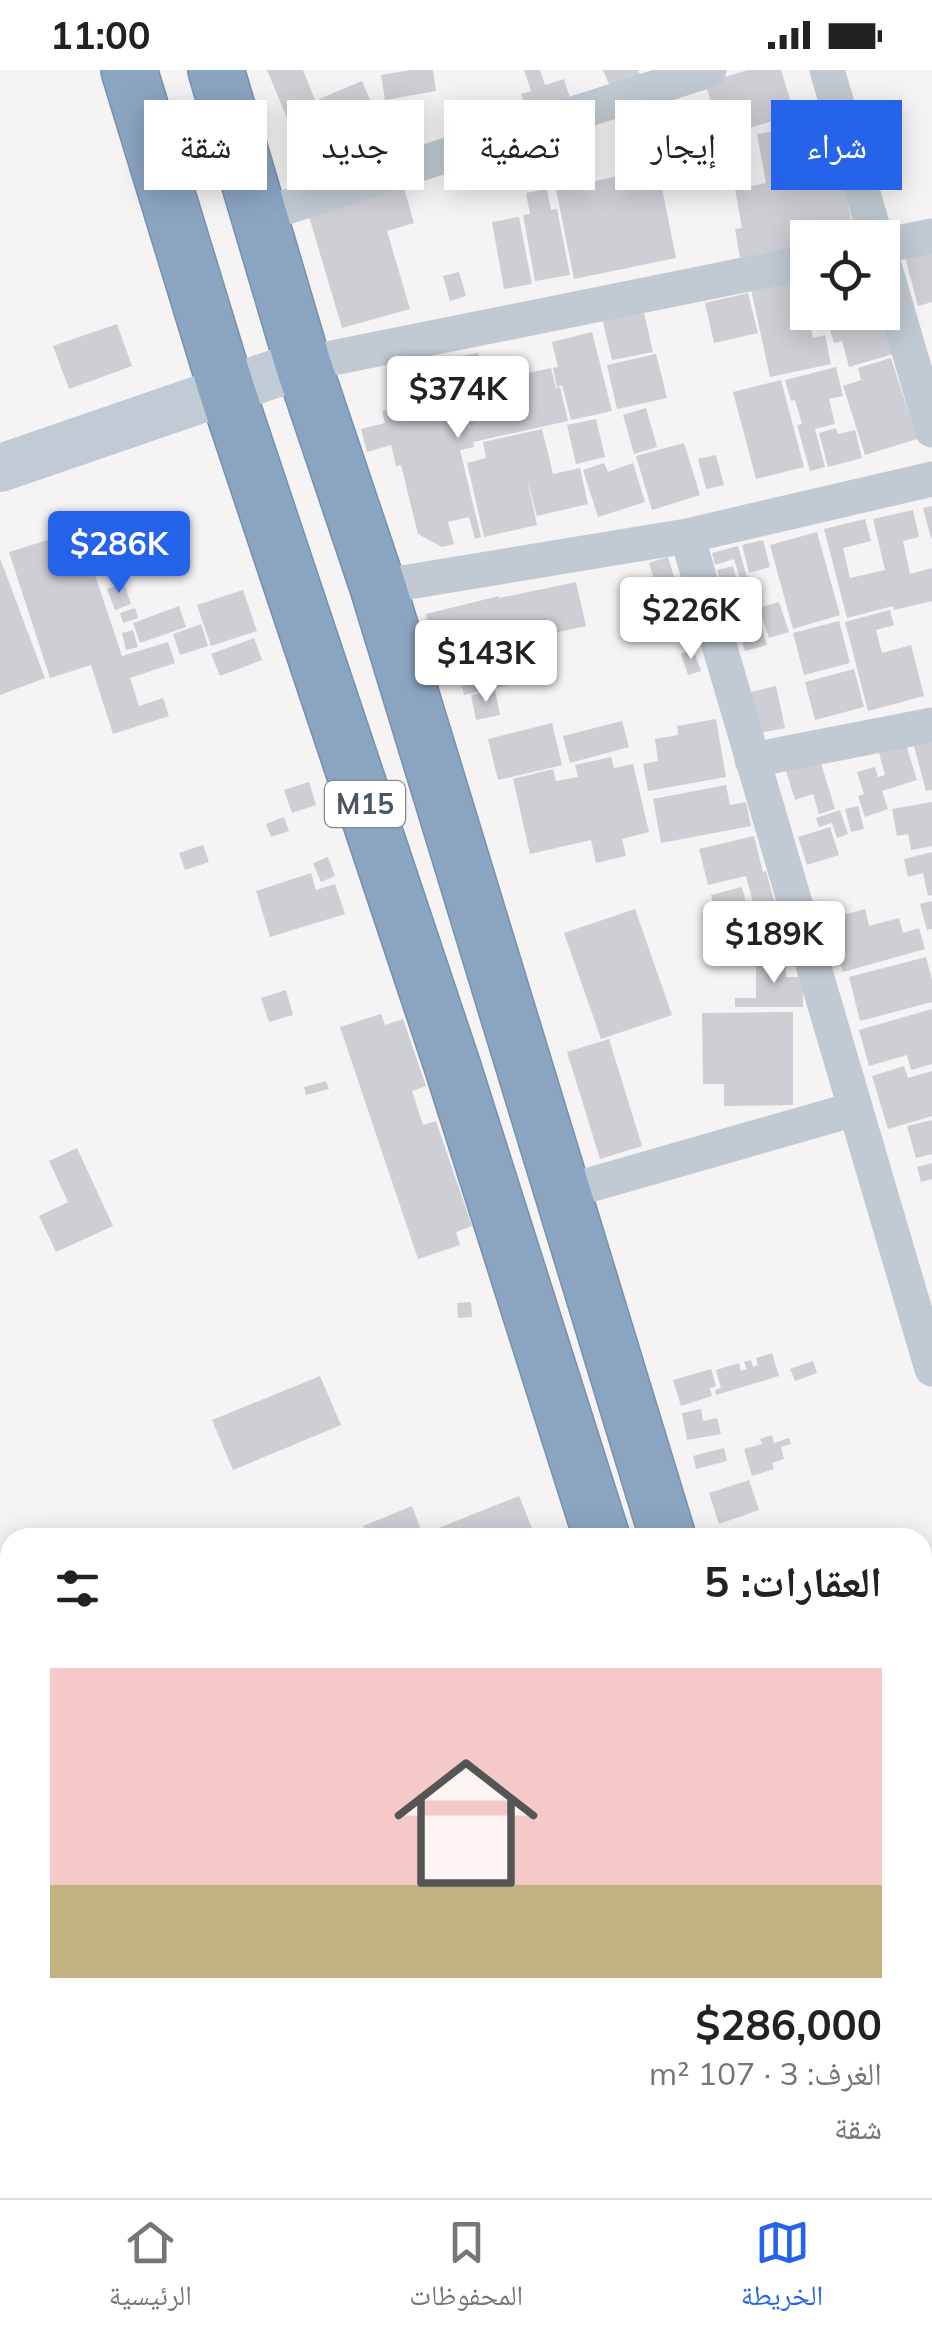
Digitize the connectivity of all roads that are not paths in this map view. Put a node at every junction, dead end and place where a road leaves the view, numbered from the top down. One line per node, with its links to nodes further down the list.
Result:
1 (129, 70): 12 (highway, M15)
2 (216, 70): 5 (highway, M15)
3 (709, 70): 5 (street)
4 (827, 70): 6 (street)
5 (259, 216): 11 (highway, M15)
6 (871, 220)
7 (932, 236): 8 (street)
8 (900, 242)
9 (790, 266): 11 (street)
10 (900, 320): 13 (street)
11 (303, 364): 12 (street); 17 (highway, M15)
12 (227, 391): 14 (street); 23 (highway, M15)
13 (932, 430)
14 (0, 468)
15 (932, 479): 16 (street)
16 (687, 536): 17 (street); 19 (street)
17 (378, 587): 21 (highway, M15)
18 (932, 724): 19 (street)
19 (752, 760): 20 (street)
20 (855, 1109): 21 (street); 22 (street)
21 (564, 1192): 24 (highway, M15)
22 (930, 1357)
23 (599, 1528)
24 (665, 1528)

